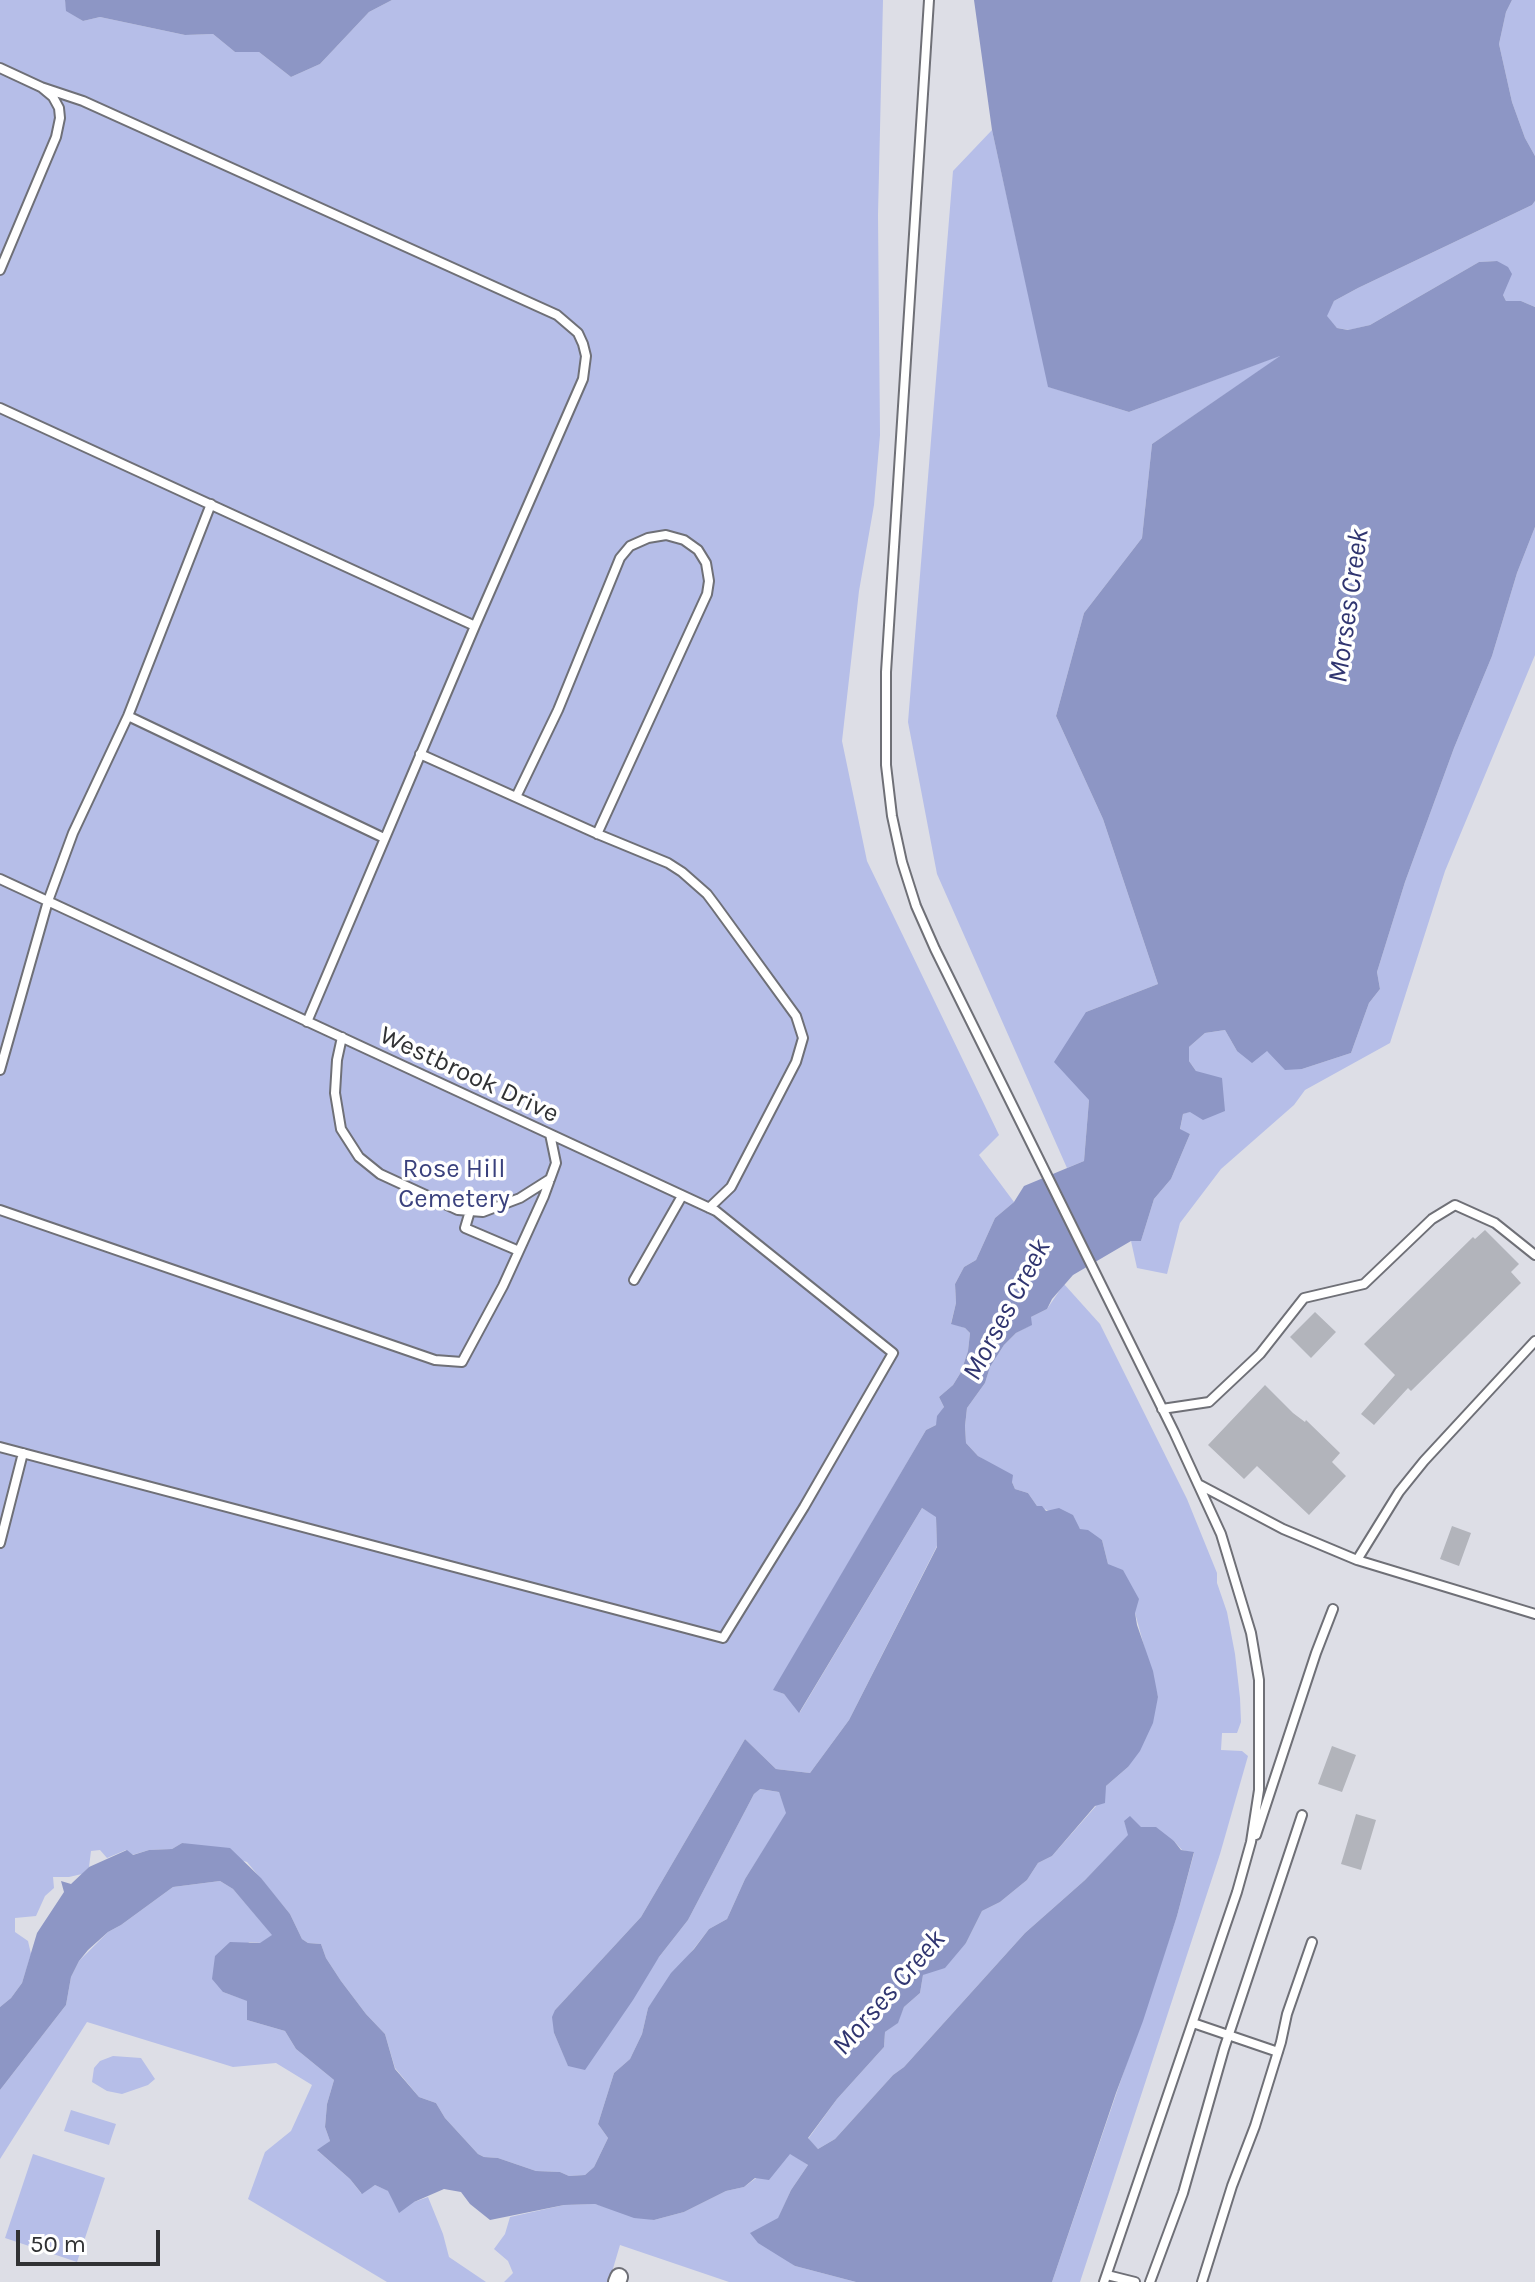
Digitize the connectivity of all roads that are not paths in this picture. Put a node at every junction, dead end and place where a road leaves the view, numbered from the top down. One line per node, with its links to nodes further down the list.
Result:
1 (929, 0): 28 (lane)
2 (0, 68): 3 (lane)
3 (41, 87): 4 (lane); 7 (lane)
4 (0, 270)
5 (0, 408): 6 (lane)
6 (211, 504): 7 (lane); 8 (lane)
7 (475, 626): 9 (lane)
8 (128, 716): 12 (lane); 14 (lane)
9 (420, 754): 10 (lane); 12 (lane)
10 (516, 797): 11 (lane); 11 (lane)
11 (597, 834): 21 (lane)
12 (384, 838): 15 (lane)
13 (0, 879): 14 (lane, Westbrook Drive)
14 (48, 901): 15 (lane, Westbrook Drive); 17 (lane)
15 (307, 1022): 16 (lane, Westbrook Drive)
16 (342, 1037): 18 (lane, Westbrook Drive); 23 (lane)
17 (0, 1070)
18 (550, 1134): 19 (lane); 20 (lane, Westbrook Drive)
19 (550, 1179): 23 (lane); 24 (lane)
20 (682, 1196): 21 (lane, Westbrook Drive); 26 (lane)
21 (709, 1208): 30 (lane, Westbrook Drive)
22 (0, 1210): 24 (lane)
23 (470, 1211): 24 (lane)
24 (519, 1251)
25 (1535, 1255): 28 (lane)
26 (634, 1280)
27 (1535, 1341): 33 (lane)
28 (1162, 1409): 31 (lane)
29 (0, 1447): 30 (lane)
30 (23, 1453): 32 (lane)
31 (1199, 1485): 33 (lane); 37 (lane)
32 (0, 1543)
33 (1357, 1560): 35 (lane)
34 (1333, 1609): 37 (lane)
35 (1535, 1614)
36 (1302, 1815): 40 (lane)
37 (1237, 1892): 39 (lane)
38 (1312, 1942): 41 (lane)
39 (1193, 2023): 40 (lane); 42 (lane)
40 (1229, 2034): 41 (lane); 44 (lane)
41 (1278, 2052): 45 (lane)
42 (1106, 2279): 43 (lane)
43 (1135, 2282)
44 (1150, 2282)
45 (1202, 2282)

